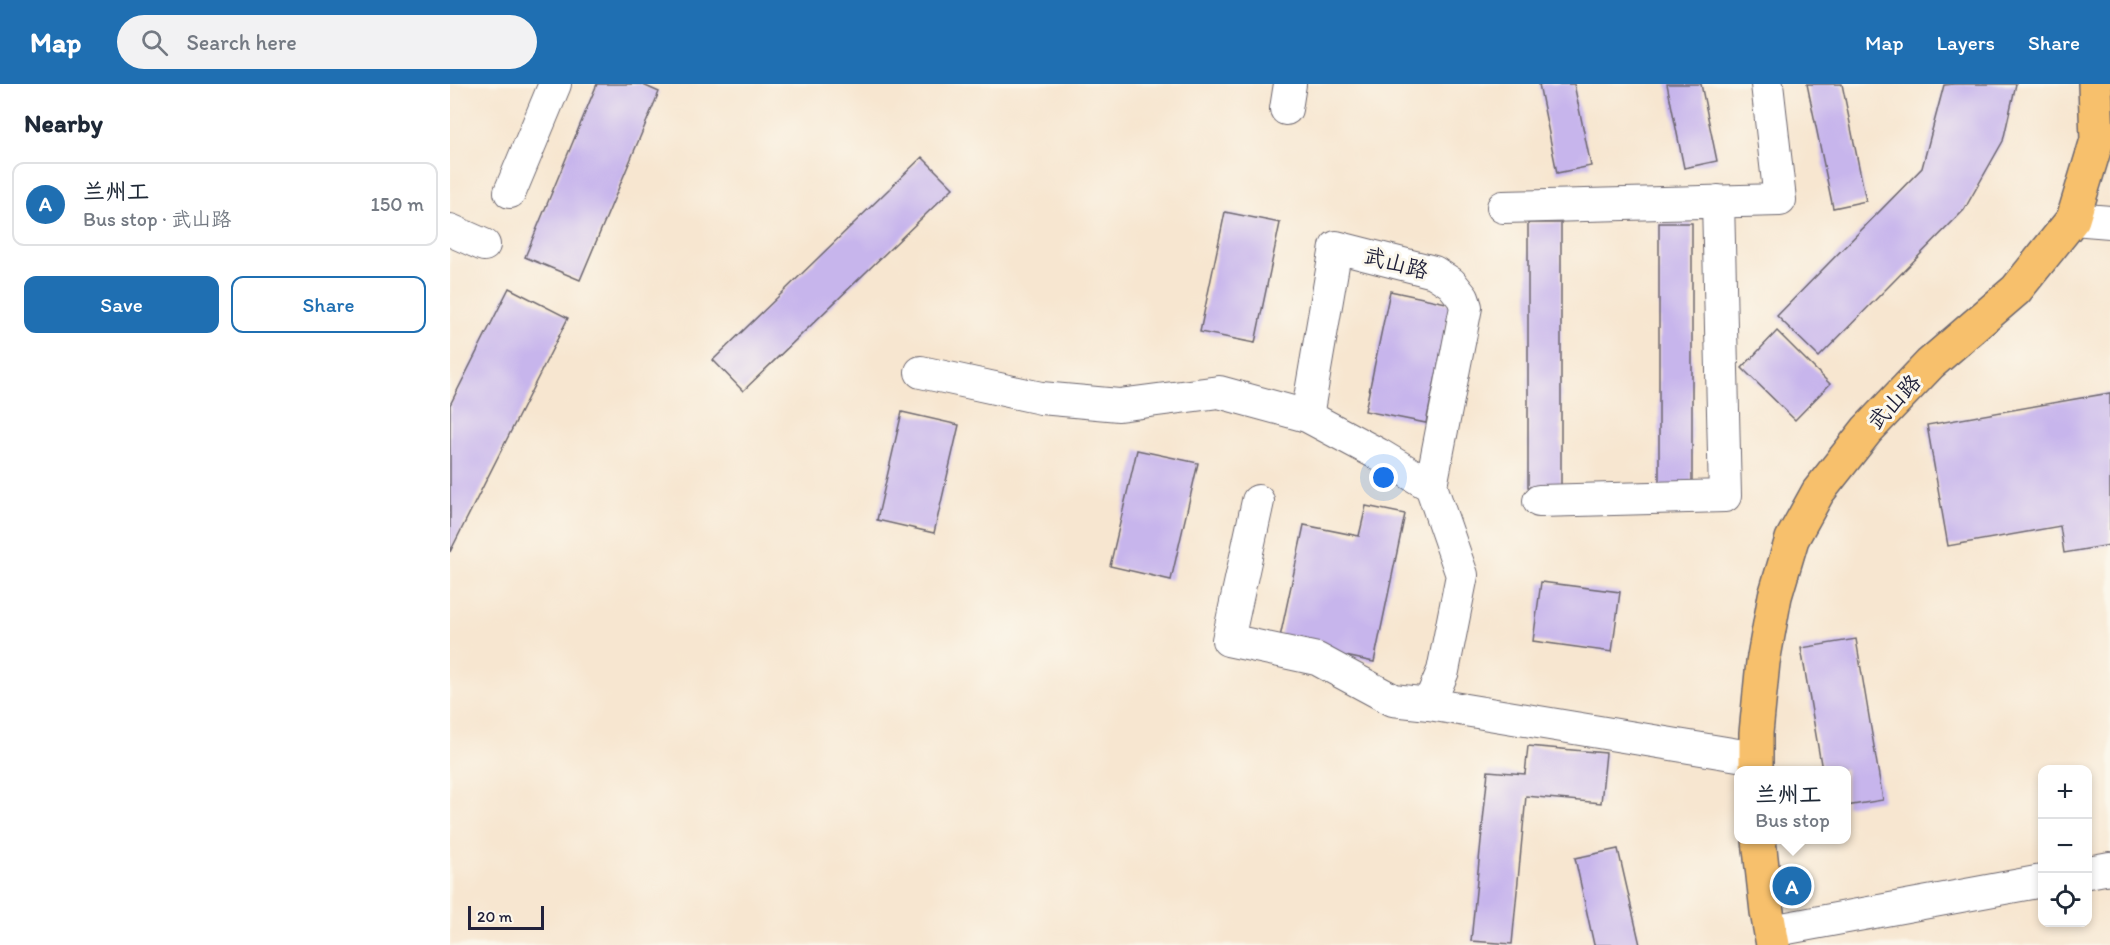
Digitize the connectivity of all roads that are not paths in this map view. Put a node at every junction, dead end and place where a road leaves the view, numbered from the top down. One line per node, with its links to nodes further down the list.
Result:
1 (555, 84): 4 (street)
2 (1767, 84): 5 (street)
3 (2095, 84): 7 (main road, 武山路)
4 (510, 192)
5 (1718, 201): 6 (street); 15 (street)
6 (1503, 207)
7 (2073, 219): 8 (street); 17 (main road, 武山路)
8 (2110, 222)
9 (450, 230): 10 (street)
10 (484, 245)
11 (921, 372): 12 (street)
12 (1307, 416): 13 (street); 13 (street, 武山路)
13 (1431, 486): 16 (street)
14 (1258, 501): 16 (street, 武山路)
15 (1539, 501)
16 (1430, 704): 17 (street, 武山路)
17 (1756, 764)
18 (1760, 844): 22 (main road)
19 (2110, 868): 20 (street)
20 (2092, 871)
21 (2038, 882): 22 (street)
22 (1772, 938)

